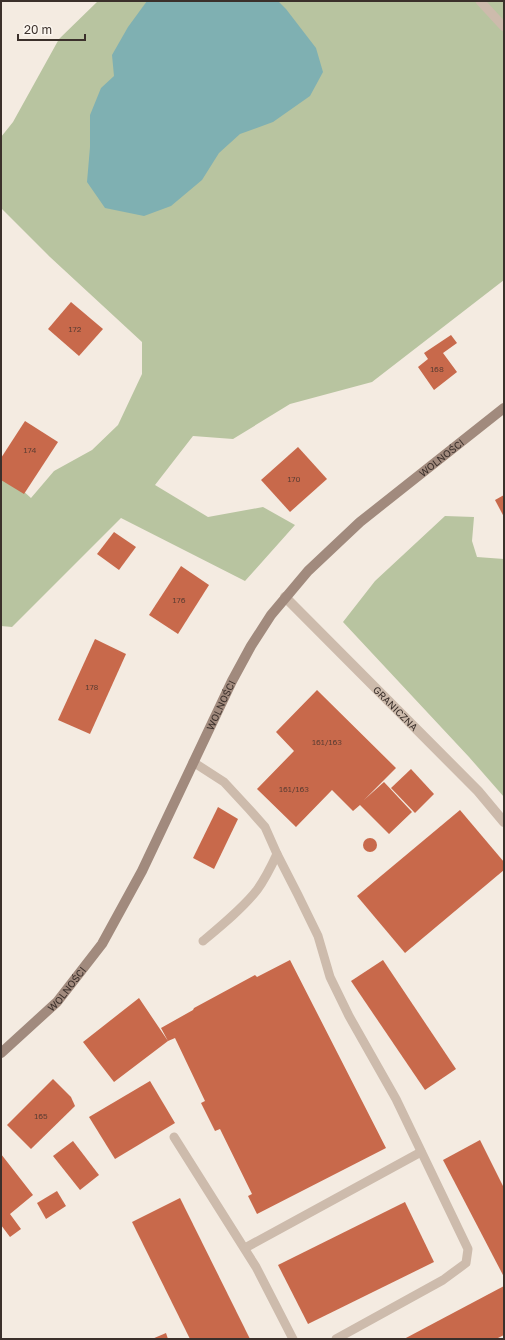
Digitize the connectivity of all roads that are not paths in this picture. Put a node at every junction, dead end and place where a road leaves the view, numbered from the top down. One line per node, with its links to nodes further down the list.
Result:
1 (480, 1): 2 (lane)
2 (504, 27)
3 (504, 408): 4 (street, WOLNOŚCI)
4 (285, 597): 5 (street, WOLNOŚCI); 6 (street, GRANICZNA)
5 (193, 762): 7 (lane); 9 (street, WOLNOŚCI)
6 (504, 822)
7 (277, 854): 8 (lane); 11 (lane)
8 (203, 941)
9 (1, 1053)
10 (174, 1137): 12 (lane)
11 (421, 1152): 12 (lane); 14 (lane)
12 (245, 1248): 13 (lane)
13 (294, 1339)
14 (336, 1339)

